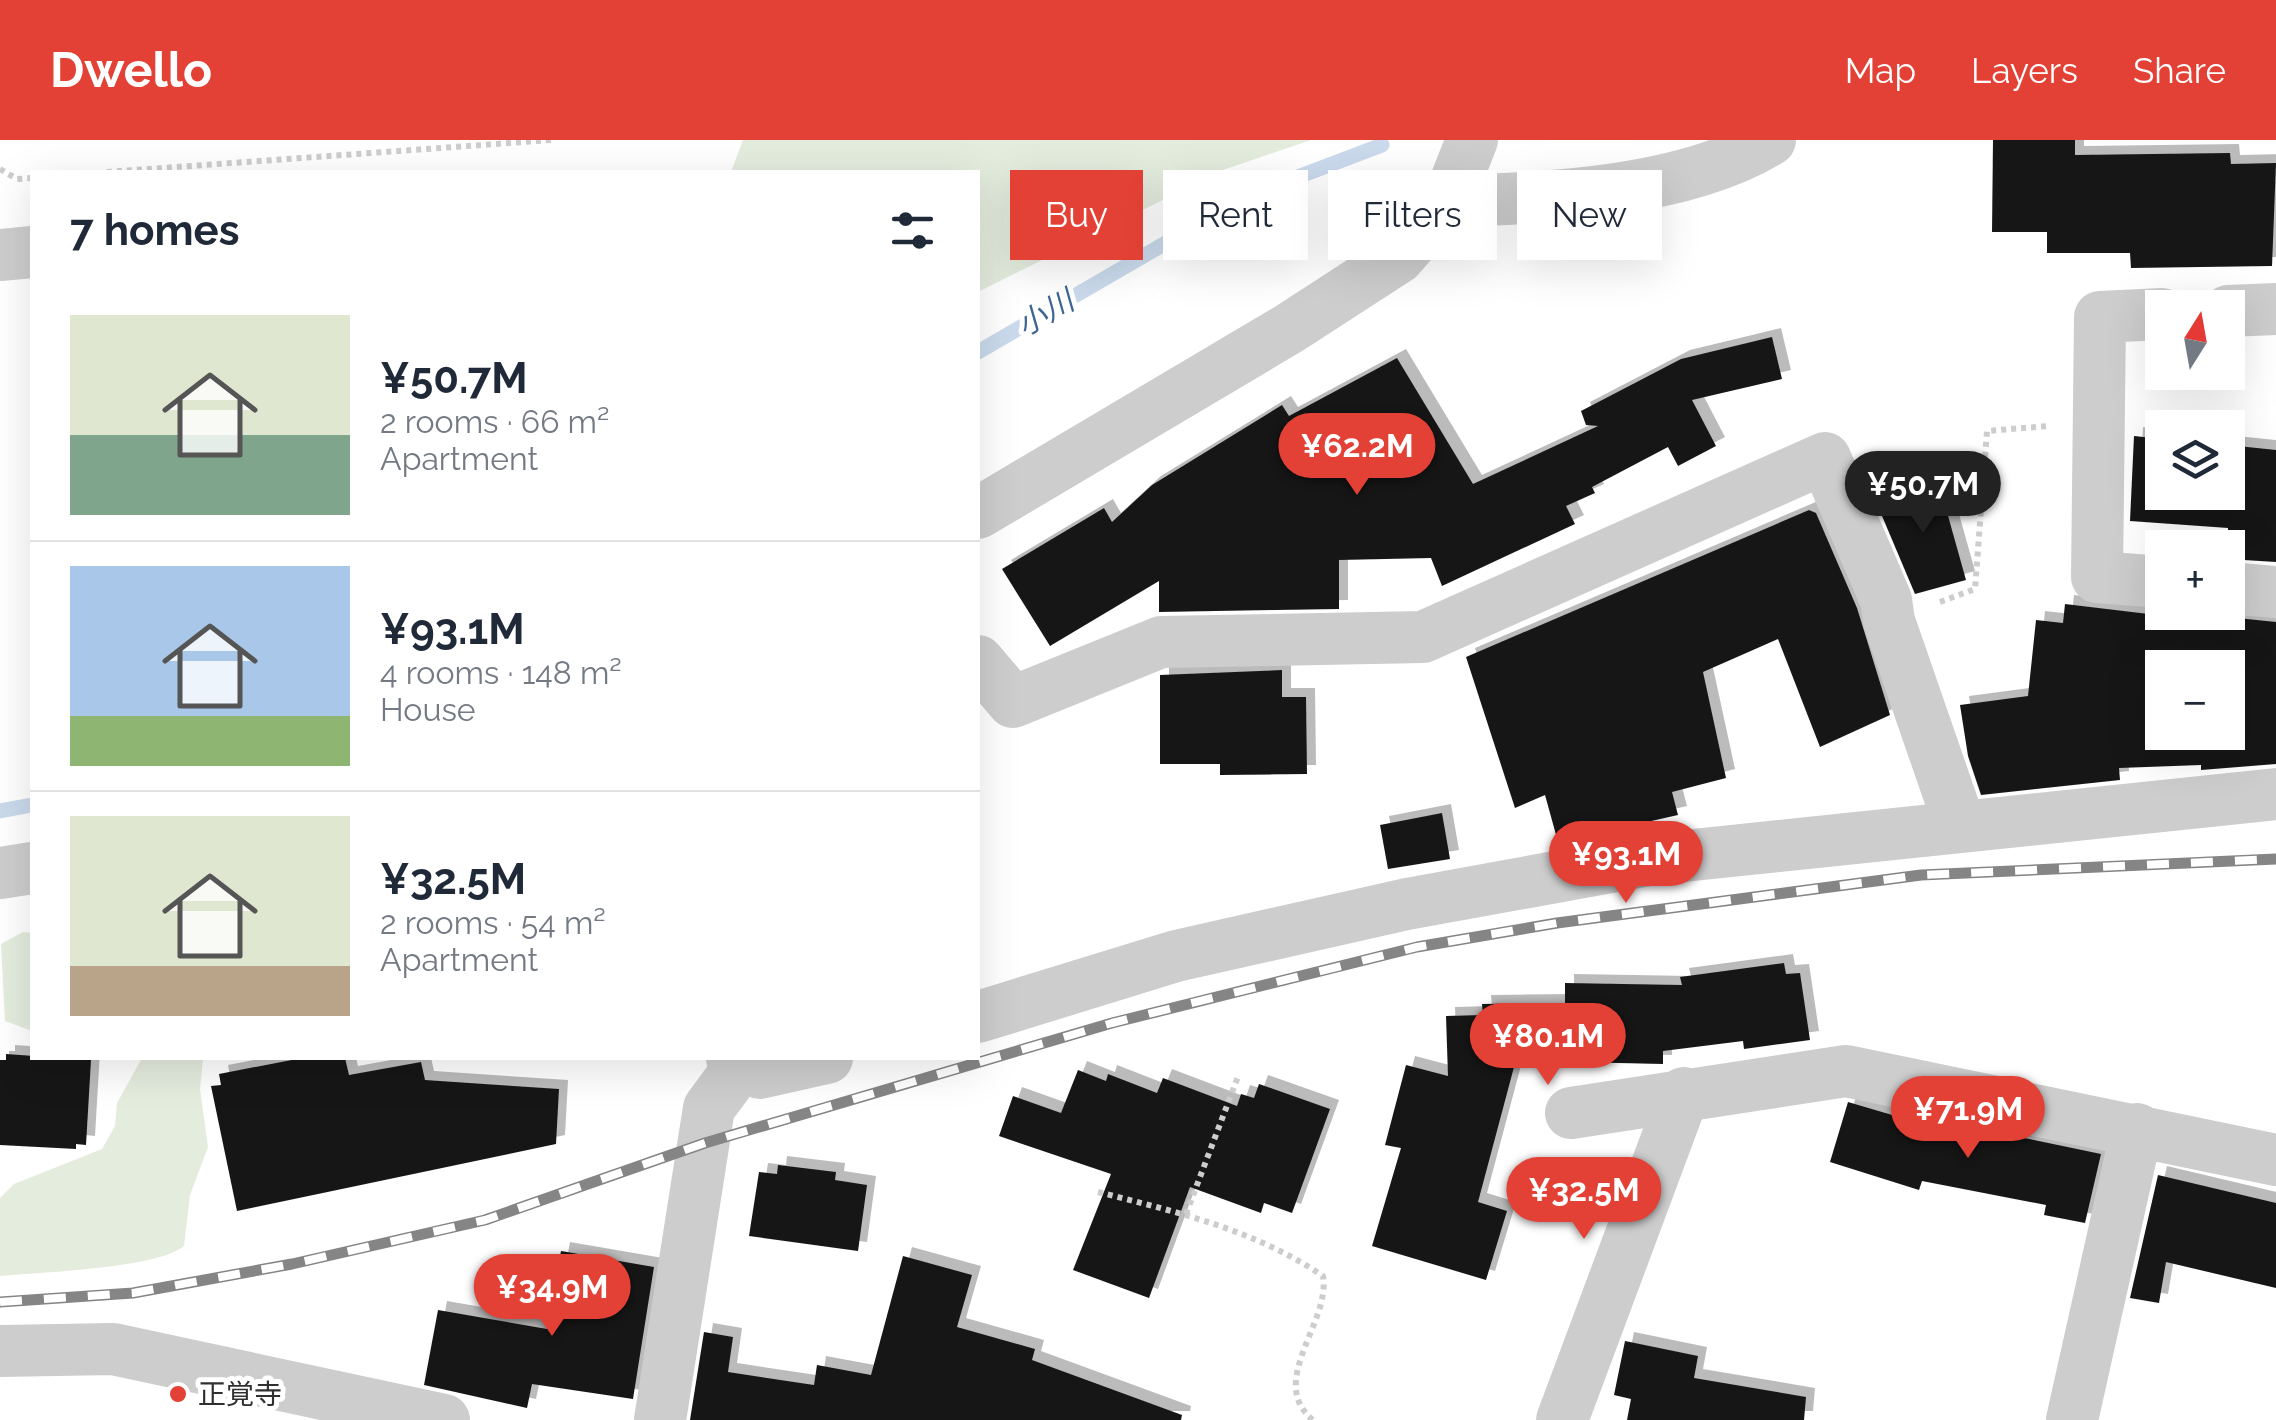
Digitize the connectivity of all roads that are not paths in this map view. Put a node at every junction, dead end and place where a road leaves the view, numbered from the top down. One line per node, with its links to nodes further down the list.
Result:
1 (1472, 140): 3 (street)
2 (1770, 140): 4 (street)
3 (1460, 170)
4 (1497, 200)
5 (30, 252): 6 (street)
6 (0, 256)
7 (1395, 260): 11 (street)
8 (2276, 309): 9 (street)
9 (2245, 310)
10 (2145, 315): 12 (street)
11 (980, 512)
12 (2145, 581)
13 (2245, 589): 14 (street)
14 (2276, 592)
15 (980, 663): 17 (street)
16 (2276, 794): 17 (street)
17 (1960, 826): 20 (street)
18 (30, 868): 19 (street)
19 (0, 873)
20 (980, 1016)
21 (819, 1060): 22 (street)
22 (736, 1062): 29 (street)
23 (1684, 1093): 24 (street); 25 (street); 30 (street)
24 (1571, 1112)
25 (2137, 1129): 26 (street); 31 (street)
26 (2276, 1160)
27 (0, 1351): 28 (street)
28 (444, 1420)
29 (660, 1420)
30 (1562, 1420)
31 (2072, 1420)

